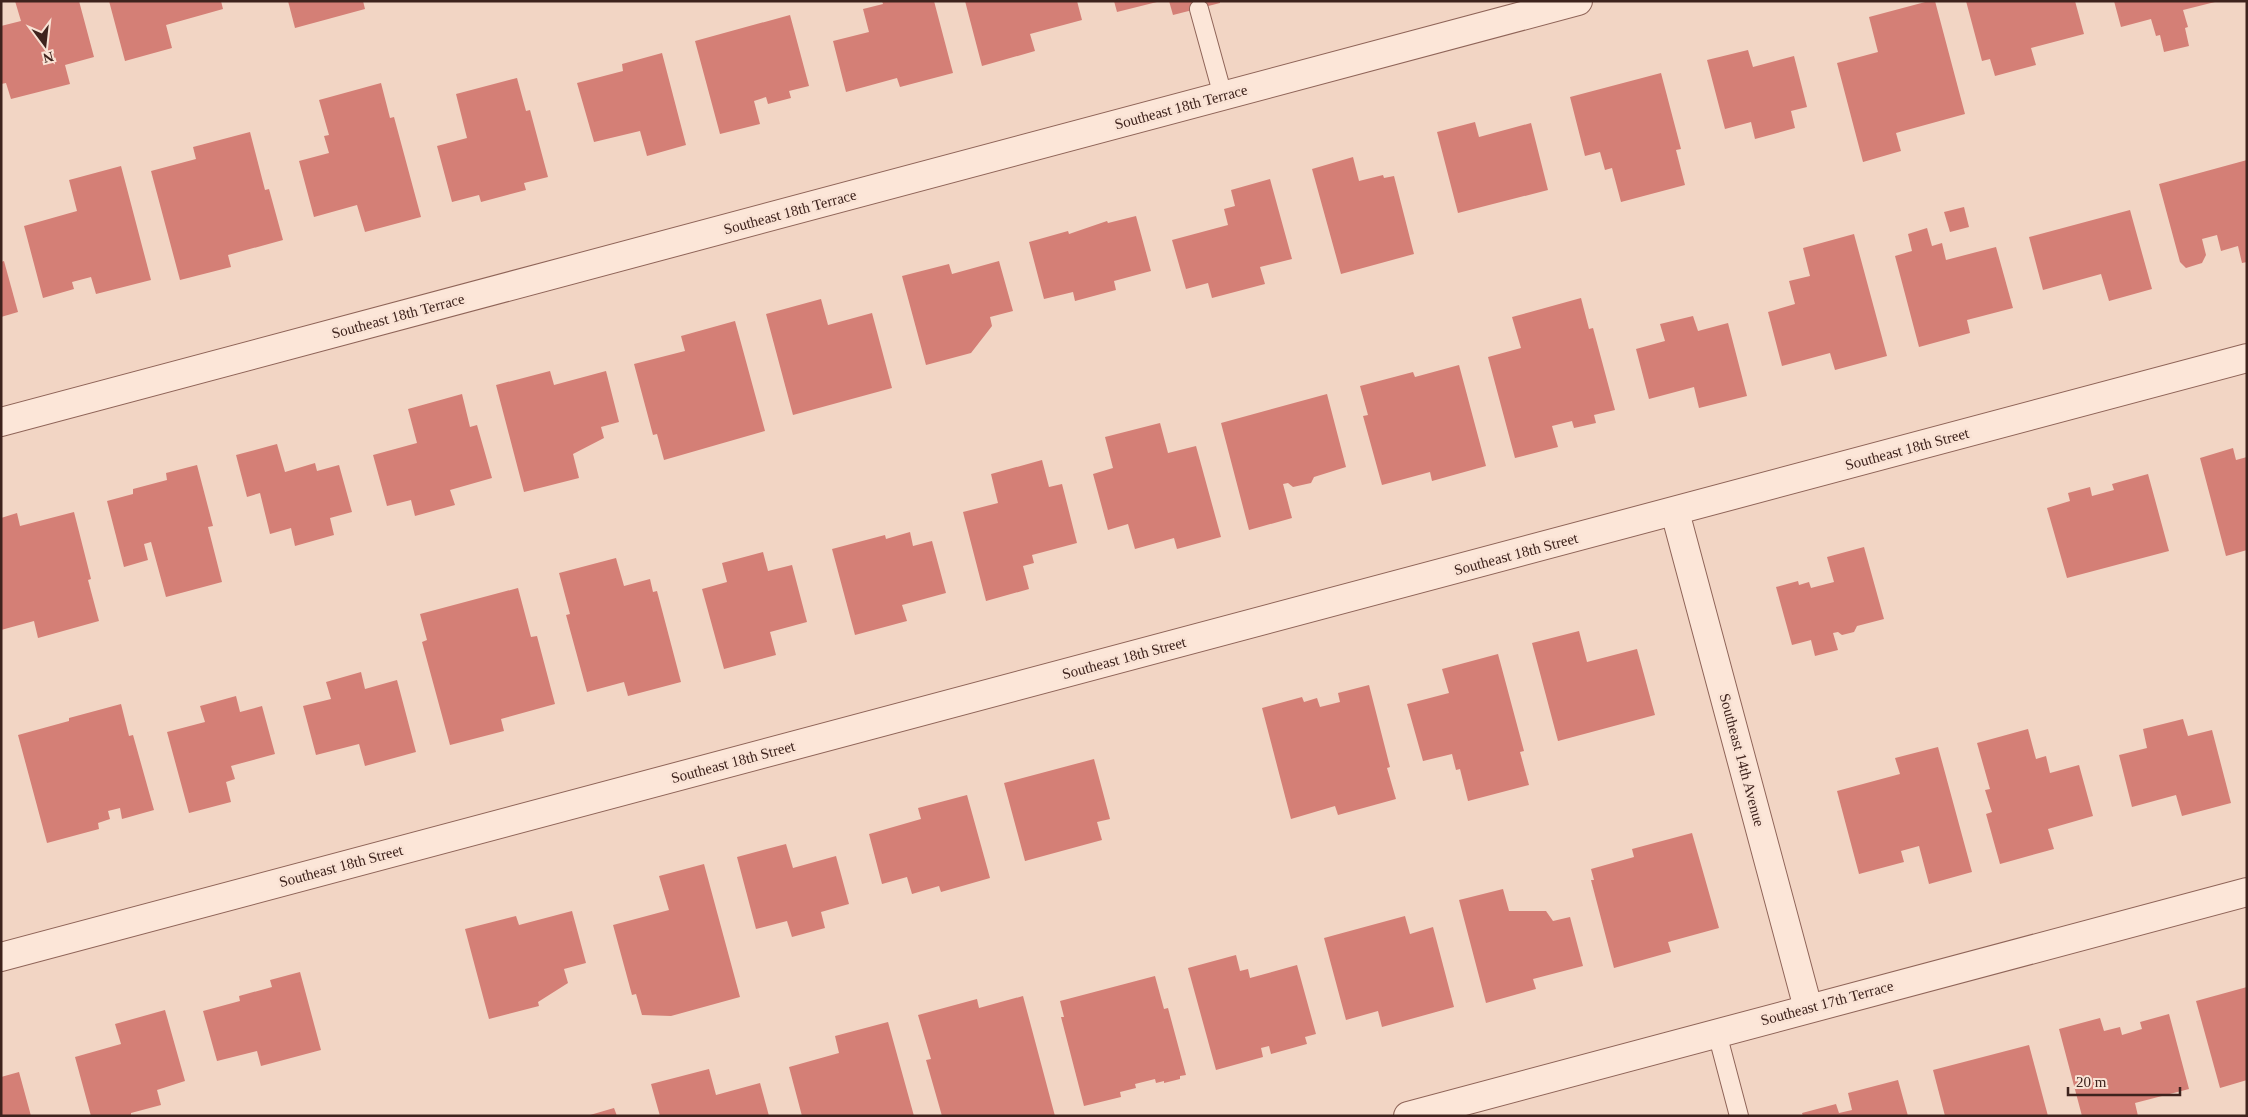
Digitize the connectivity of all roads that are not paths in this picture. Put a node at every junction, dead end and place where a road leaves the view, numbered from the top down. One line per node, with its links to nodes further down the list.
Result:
1 (1578, 1): 3 (street, Southeast 18th Terrace)
2 (1199, 9): 3 (lane)
3 (1223, 96): 5 (street, Southeast 18th Terrace)
4 (2247, 358): 6 (street, Southeast 18th Street)
5 (1, 422)
6 (1675, 512): 8 (street, Southeast 18th Street); 9 (street, Southeast 14th Avenue)
7 (2247, 892): 9 (street, Southeast 17th Terrace)
8 (1, 957)
9 (1808, 1008): 10 (street, Southeast 17th Terrace)
10 (1717, 1033): 11 (street, Southeast 17th Terrace); 12 (lane)
11 (1408, 1116)
12 (1739, 1116)

